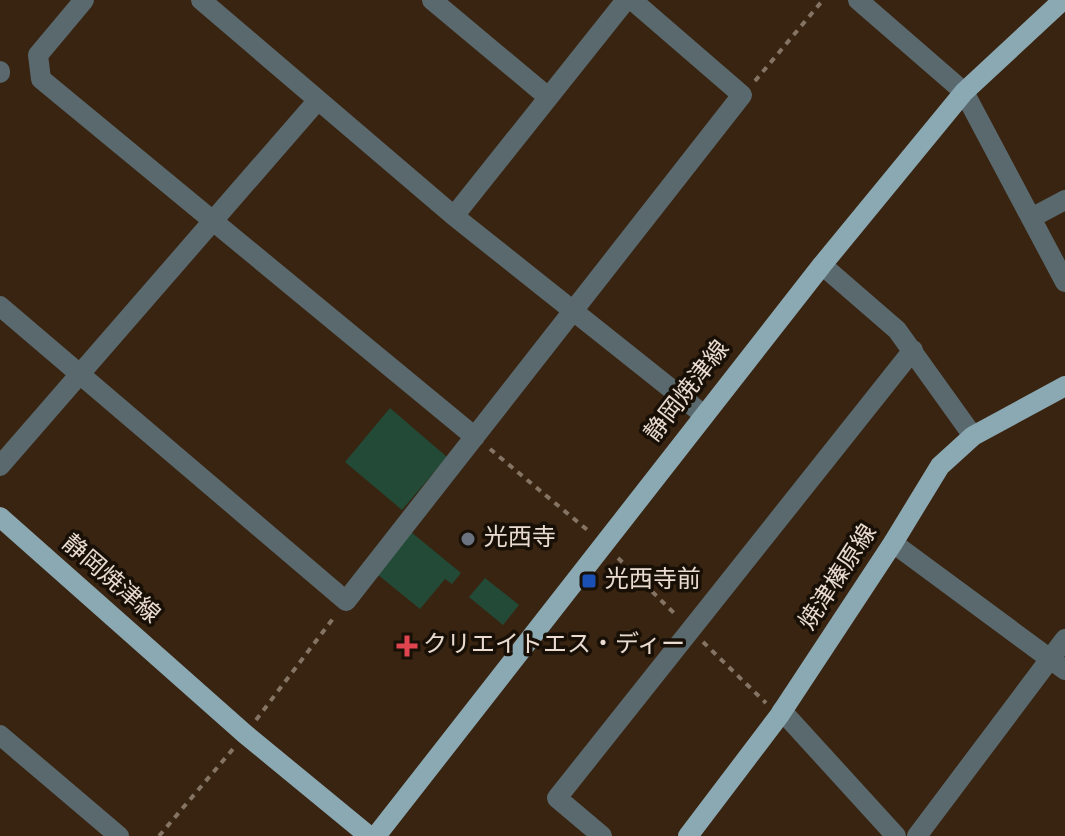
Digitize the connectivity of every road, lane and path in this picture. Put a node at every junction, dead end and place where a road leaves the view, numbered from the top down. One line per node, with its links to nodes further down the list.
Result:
1 (84, 0): 16 (street)
2 (201, 0): 12 (street)
3 (432, 0): 11 (street)
4 (626, 0): 11 (street)
5 (632, 0): 10 (street)
6 (823, 0): 10 (path)
7 (858, 0): 9 (street)
8 (1063, 0): 9 (main road, 静岡焼津線)
9 (964, 92): 15 (street); 17 (main road, 静岡焼津線)
10 (742, 95): 20 (street)
11 (548, 97): 14 (street)
12 (318, 100): 14 (street); 16 (street)
13 (1065, 200): 15 (street)
14 (454, 216): 20 (street)
15 (1031, 218): 18 (street)
16 (212, 222): 22 (street); 26 (street)
17 (822, 265): 21 (street); 24 (main road, 静岡焼津線)
18 (1065, 282)
19 (0, 306): 22 (street)
20 (572, 311): 24 (street); 26 (street)
21 (913, 350): 25 (street); 41 (street)
22 (78, 374): 27 (street); 31 (street)
23 (1065, 386): 25 (main road, 焼津榛原線)
24 (704, 415): 29 (main road, 静岡焼津線)
25 (973, 436): 30 (main road, 焼津榛原線)
26 (475, 437): 29 (path); 31 (street)
27 (0, 466)
28 (0, 517): 35 (main road, 静岡焼津線)
29 (603, 543): 40 (main road, 静岡焼津線)
30 (893, 543): 33 (street); 34 (main road, 焼津榛原線)
31 (346, 601): 35 (path)
32 (1065, 639): 33 (street)
33 (1057, 664): 44 (street)
34 (782, 711): 42 (main road, 焼津榛原線); 43 (street)
35 (245, 734): 38 (path); 39 (main road, 静岡焼津線)
36 (0, 735): 37 (street)
37 (119, 836)
38 (159, 836)
39 (369, 836)
40 (376, 836)
41 (602, 836)
42 (688, 836)
43 (896, 836)
44 (917, 836)

